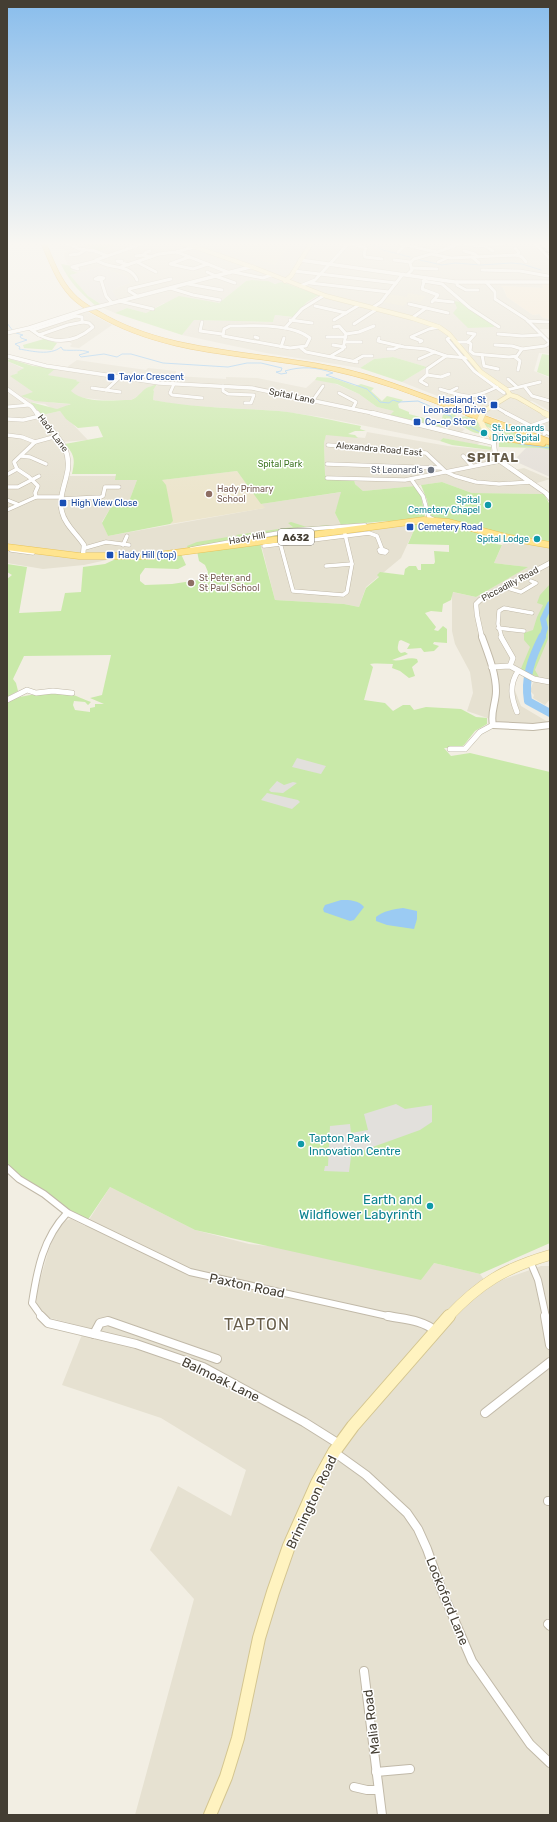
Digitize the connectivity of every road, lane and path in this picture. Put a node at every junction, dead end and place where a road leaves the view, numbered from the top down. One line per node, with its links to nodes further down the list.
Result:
1 (37, 327): 15 (street, bridge)
2 (38, 327): 15 (street)
3 (60, 327): 20 (street)
4 (93, 327): 20 (street)
5 (125, 327): 99 (highway)
6 (132, 327): 99 (highway)
7 (201, 327): 18 (street)
8 (228, 327): 18 (street)
9 (258, 327): 14 (street)
10 (340, 327): 21 (street)
11 (373, 327): 21 (street)
12 (439, 327): 25 (main road); 31 (street)
13 (534, 327): 22 (street)
14 (284, 328): 40 (street)
15 (31, 329): 16 (street); 20 (street)
16 (7, 333)
17 (468, 333): 33 (street)
18 (222, 334): 28 (street)
19 (498, 334): 22 (street)
20 (40, 335)
21 (346, 335): 24 (street); 29 (street)
22 (542, 335): 37 (street)
23 (257, 337): 28 (street)
24 (327, 337)
25 (451, 337): 32 (main road); 51 (street)
26 (283, 339): 38 (street)
27 (373, 341): 36 (street)
28 (255, 342): 38 (street)
29 (346, 342): 30 (street); 39 (street)
30 (361, 342)
31 (420, 342)
32 (455, 342): 33 (street); 51 (main road)
33 (468, 342): 45 (street)
34 (495, 344): 43 (street)
35 (333, 345): 39 (street)
36 (400, 346): 42 (street); 44 (street)
37 (546, 346): 41 (street); 43 (street)
38 (281, 347): 40 (street)
39 (345, 347): 47 (street)
40 (301, 348): 47 (street)
41 (550, 348)
42 (388, 349)
43 (522, 349): 52 (street)
44 (435, 352): 49 (street); 53 (street)
45 (482, 355): 52 (street); 56 (street)
46 (7, 356): 59 (street, Spital Lane)
47 (331, 356): 48 (street)
48 (372, 356)
49 (446, 356): 51 (street); 58 (street)
50 (413, 357): 53 (street)
51 (465, 357): 72 (main road)
52 (514, 357): 55 (street)
53 (419, 359): 54 (street)
54 (424, 360)
55 (517, 368)
56 (497, 369)
57 (449, 374): 58 (street)
58 (427, 375): 63 (street)
59 (121, 376): 62 (street, Spital Lane); 73 (street)
60 (508, 380): 66 (street)
61 (540, 382): 67 (street)
62 (174, 384): 64 (street, Spital Lane); 78 (street)
63 (427, 385)
64 (223, 386): 79 (street, Spital Lane); 81 (street)
65 (324, 386): 79 (street)
66 (517, 387): 67 (street); 72 (street)
67 (525, 387): 80 (street)
68 (92, 388): 73 (street)
69 (457, 388): 75 (street)
70 (7, 389): 82 (street, Hady Lane)
71 (440, 389): 75 (street)
72 (502, 389): 75 (street); 77 (main road)
73 (106, 390): 74 (street)
74 (120, 392)
75 (449, 392)
76 (340, 393): 85 (street)
77 (510, 395): 87 (main road); 97 (main road, bridge)
78 (202, 398)
79 (313, 400): 85 (street, Spital Lane)
80 (550, 401)
81 (245, 403)
82 (30, 404): 83 (street); 86 (street, Hady Lane)
83 (7, 407)
84 (496, 407): 89 (street)
85 (353, 408): 97 (street, Spital Lane)
86 (40, 416): 88 (street); 96 (street, Hady Lane)
87 (550, 417): 89 (street)
88 (7, 419)
89 (531, 426): 90 (street)
90 (526, 428)
91 (22, 431): 95 (street)
92 (544, 434): 93 (street)
93 (550, 434)
94 (7, 435): 95 (street)
95 (18, 436): 98 (street)
96 (57, 436): 98 (street); 119 (street, Hady Lane)
97 (493, 440): 99 (highway); 103 (street)
98 (35, 442): 101 (street)
99 (550, 442)
100 (328, 445): 107 (street, Alexandra Road East)
101 (21, 456): 104 (street); 108 (street)
102 (462, 456): 106 (street)
103 (500, 461): 106 (street); 115 (street)
104 (46, 464)
105 (327, 464): 107 (street)
106 (472, 466): 109 (street)
107 (441, 468): 109 (street, Alexandra Road East)
108 (16, 469): 110 (street); 114 (street)
109 (445, 472): 113 (street); 115 (street)
110 (8, 474)
111 (39, 476): 114 (street)
112 (327, 478): 113 (street)
113 (411, 478): 124 (street)
114 (31, 479): 116 (street); 118 (street)
115 (531, 482): 120 (street)
116 (7, 487)
117 (119, 487): 119 (street)
118 (36, 497): 119 (street); 122 (street)
119 (62, 498): 134 (street, Hady Lane)
120 (550, 498)
121 (7, 500): 122 (street)
122 (17, 504): 123 (street)
123 (7, 510)
124 (436, 520): 125 (main road, Hady Hill / A632); 131 (main road, Hady Hill / A632)
125 (381, 525): 126 (main road, Hady Hill / A632); 136 (street, Hady Hill)
126 (345, 533): 128 (main road, Hady Hill / A632); 135 (street, Hady Hill); 139 (street)
127 (127, 536): 129 (street)
128 (280, 542): 132 (street, Hady Hill); 136 (main road, Hady Hill / A632); 139 (street)
129 (123, 545): 130 (street); 134 (street)
130 (129, 545)
131 (550, 545)
132 (264, 546)
133 (7, 548): 137 (street, Hady Hill); 138 (main road, Hady Hill / A632)
134 (84, 548): 138 (street)
135 (382, 549)
136 (186, 552): 138 (main road, Hady Hill / A632)
137 (43, 554)
138 (80, 555)
139 (352, 564): 141 (street)
140 (549, 565): 143 (street, Piccadilly Road)
141 (326, 566)
142 (531, 581): 143 (street)
143 (504, 587): 148 (street, Piccadilly Road)
144 (532, 613): 145 (street)
145 (498, 628): 146 (street); 147 (street)
146 (524, 631)
147 (510, 666): 148 (street); 149 (street)
148 (491, 667): 154 (street, Piccadilly Road)
149 (518, 671): 150 (street); 153 (street)
150 (550, 682)
151 (72, 693): 152 (street)
152 (7, 700)
153 (517, 712)
154 (494, 725): 155 (street); 156 (street)
155 (550, 725)
156 (450, 750)
157 (7, 1168): 158 (street, Paxton Road)
158 (67, 1212): 161 (street, Paxton Road); 162 (street, Balmoak Lane)
159 (550, 1255): 160 (main road, Brimington Road)
160 (530, 1261): 161 (main road, Brimington Road); 163 (street)
161 (435, 1332): 167 (main road, Brimington Road)
162 (94, 1334): 164 (street, Balmoak Lane); 167 (street, Balmoak Lane)
163 (550, 1345)
164 (217, 1359)
165 (550, 1362): 166 (street)
166 (485, 1413)
167 (337, 1448): 169 (street, Lockoford Lane); 174 (main road, Brimington Road)
168 (364, 1671): 171 (street, Malia Road)
169 (550, 1763)
170 (410, 1769): 171 (street)
171 (376, 1772): 173 (street, Malia Road)
172 (354, 1787): 173 (street)
173 (377, 1790): 175 (street, Malia Road)
174 (210, 1815)
175 (382, 1815)

